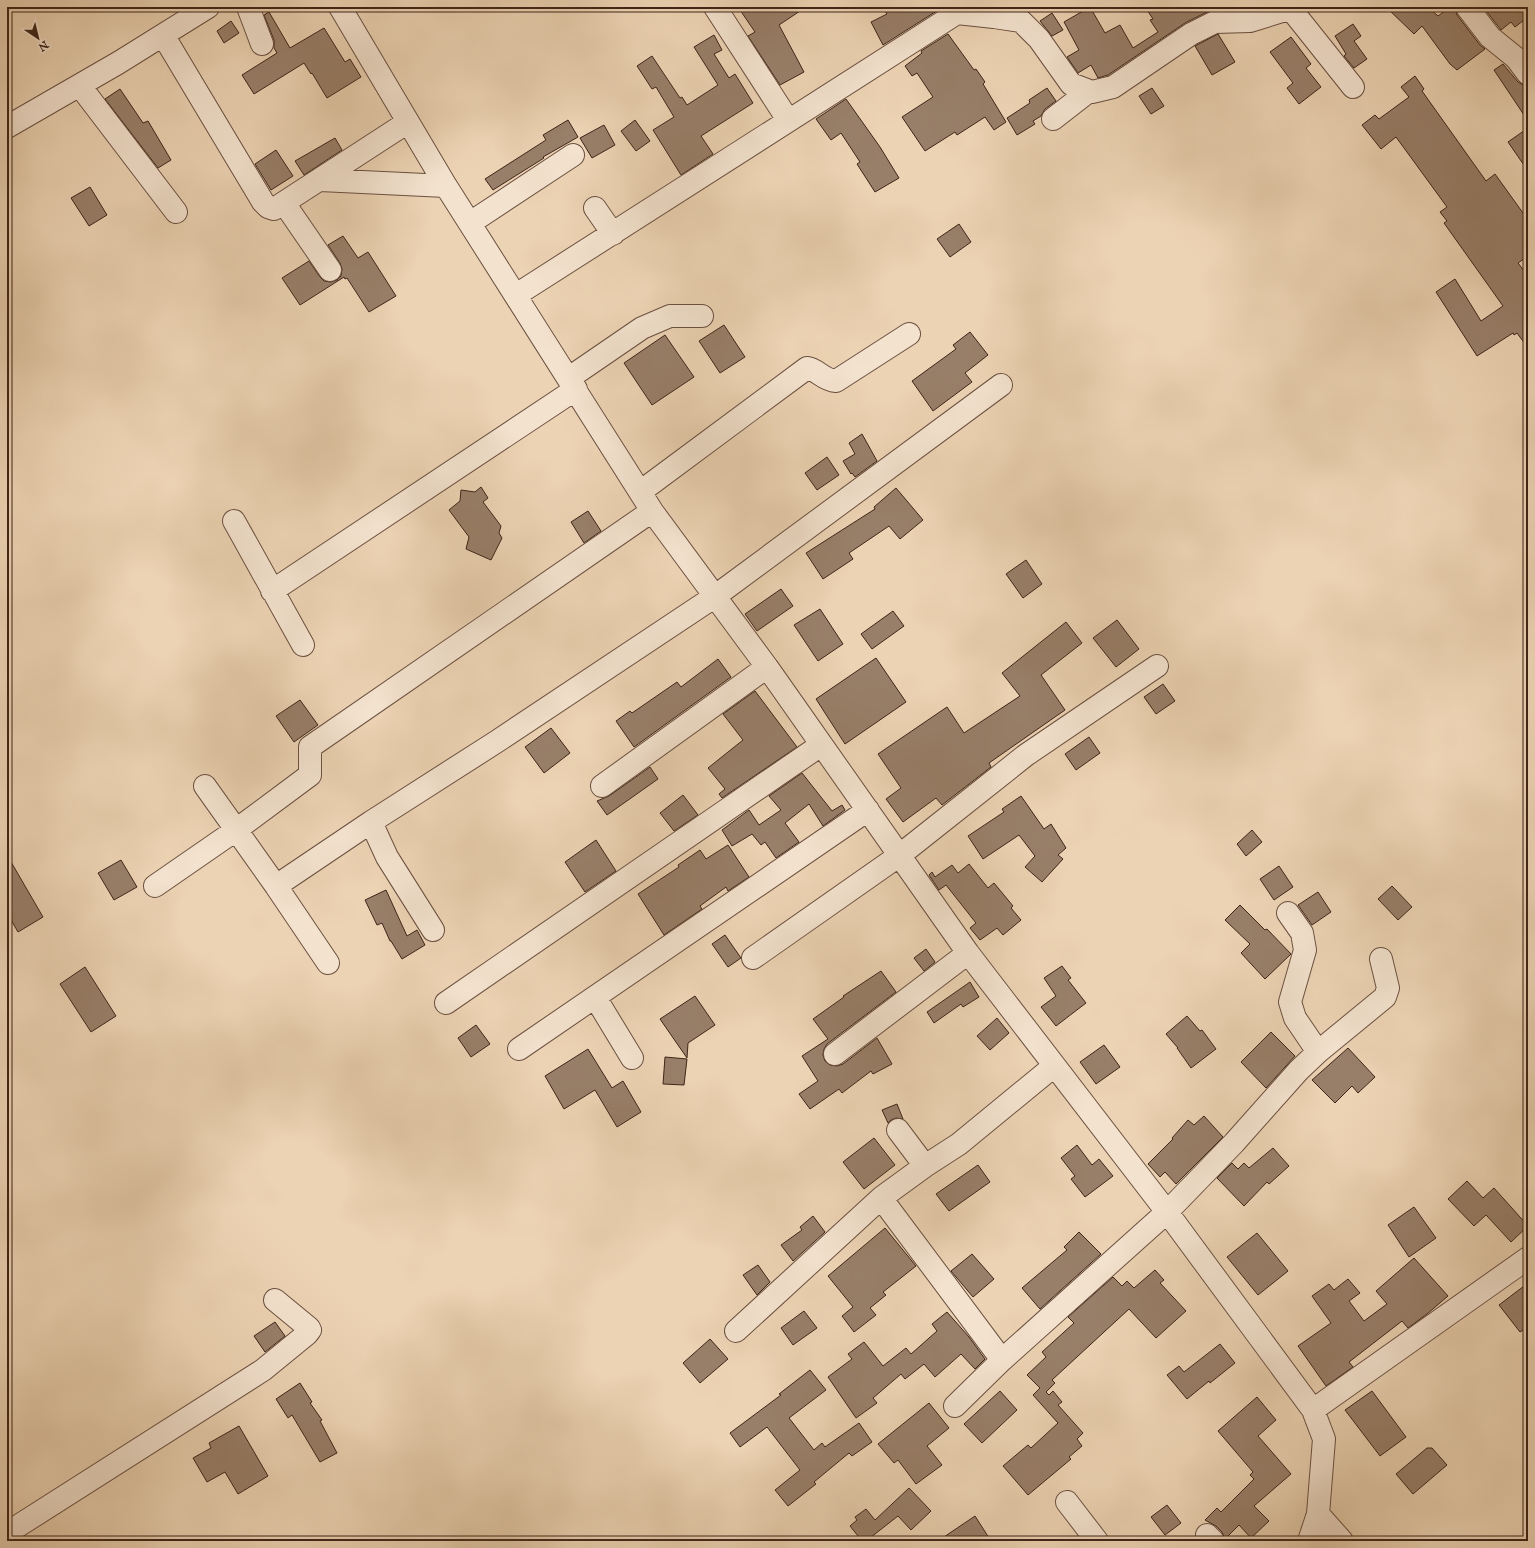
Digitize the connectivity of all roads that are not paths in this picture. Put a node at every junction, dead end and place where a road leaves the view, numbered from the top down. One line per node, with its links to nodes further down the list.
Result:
1 (208, 7): 8 (street)
2 (248, 7): 9 (street)
3 (340, 7): 16 (street)
4 (715, 7): 14 (street)
5 (1467, 7): 10 (street)
6 (1292, 8): 12 (street); 13 (street)
7 (956, 9): 13 (street); 14 (street)
8 (164, 35): 11 (street); 21 (street)
9 (262, 44)
10 (1528, 74)
11 (80, 86): 17 (street); 23 (street)
12 (1353, 87)
13 (1089, 91): 15 (street)
14 (788, 120): 25 (street)
15 (1053, 120)
16 (408, 122): 19 (street); 20 (street)
17 (7, 127)
18 (573, 155): 24 (street)
19 (320, 180): 20 (street); 21 (street)
20 (446, 186): 24 (street)
21 (284, 203): 26 (street)
22 (595, 208): 25 (street)
23 (176, 212)
24 (470, 223): 27 (street)
25 (613, 234): 27 (street)
26 (330, 270)
27 (516, 295): 30 (street)
28 (702, 316): 30 (street)
29 (909, 334): 32 (street)
30 (572, 384): 32 (street); 35 (street)
31 (1001, 385): 36 (street)
32 (640, 492): 33 (street)
33 (652, 511): 36 (street); 45 (street)
34 (234, 521): 35 (street)
35 (272, 591): 37 (street)
36 (714, 597): 39 (street); 44 (street)
37 (302, 645)
38 (1157, 666): 46 (street)
39 (767, 667): 40 (street); 42 (street)
40 (821, 745): 43 (street); 56 (street)
41 (205, 786): 45 (street)
42 (602, 786)
43 (868, 810): 46 (street); 55 (street)
44 (371, 822): 48 (street); 50 (street)
45 (236, 830): 47 (street); 48 (street)
46 (900, 855): 51 (street); 52 (street)
47 (155, 886)
48 (276, 886): 54 (street)
49 (1288, 913): 58 (street)
50 (433, 930)
51 (968, 953): 59 (street); 61 (street)
52 (753, 958)
53 (1381, 959): 58 (street)
54 (328, 963)
55 (595, 997): 57 (street); 60 (street)
56 (446, 1003)
57 (519, 1048)
58 (1318, 1052): 65 (street)
59 (835, 1054)
60 (632, 1058)
61 (1054, 1066): 63 (street); 65 (street)
62 (898, 1130): 63 (street)
63 (925, 1166): 64 (street)
64 (881, 1198): 68 (street); 69 (street)
65 (1166, 1212): 69 (street); 71 (street)
66 (1528, 1258): 71 (street)
67 (275, 1300): 74 (street)
68 (736, 1331)
69 (1002, 1360): 70 (street)
70 (955, 1406)
71 (1313, 1410): 73 (street)
72 (1067, 1502): 75 (street)
73 (1318, 1514): 76 (street); 77 (street)
74 (7, 1533)
75 (1097, 1541)
76 (1309, 1541)
77 (1342, 1541)

